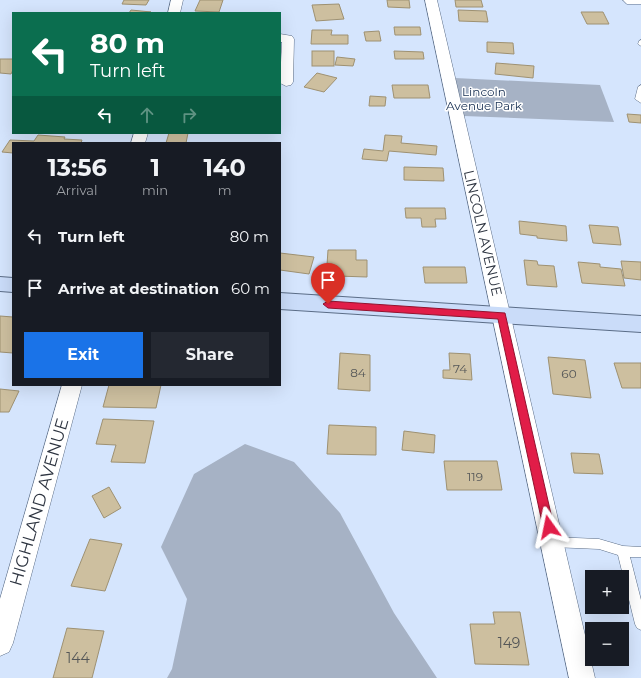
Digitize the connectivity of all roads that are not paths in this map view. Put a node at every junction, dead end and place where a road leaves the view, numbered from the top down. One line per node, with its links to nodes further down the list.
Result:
1 (177, 0): 5 (street)
2 (431, 0): 13 (street, LINCOLN AVENUE)
3 (626, 0): 4 (lane)
4 (641, 2)
5 (174, 12)
6 (281, 38): 7 (street)
7 (286, 82)
8 (641, 87): 9 (lane)
9 (641, 101)
10 (0, 284): 11 (street)
11 (12, 285)
12 (281, 301): 13 (street)
13 (502, 316): 14 (street); 16 (street, LINCOLN AVENUE)
14 (641, 324)
15 (72, 386): 20 (street, HIGHLAND AVENUE)
16 (552, 542): 17 (lane); 21 (street, LINCOLN AVENUE)
17 (624, 551): 18 (lane); 19 (lane)
18 (641, 552)
19 (641, 624)
20 (0, 643)
21 (582, 678)

